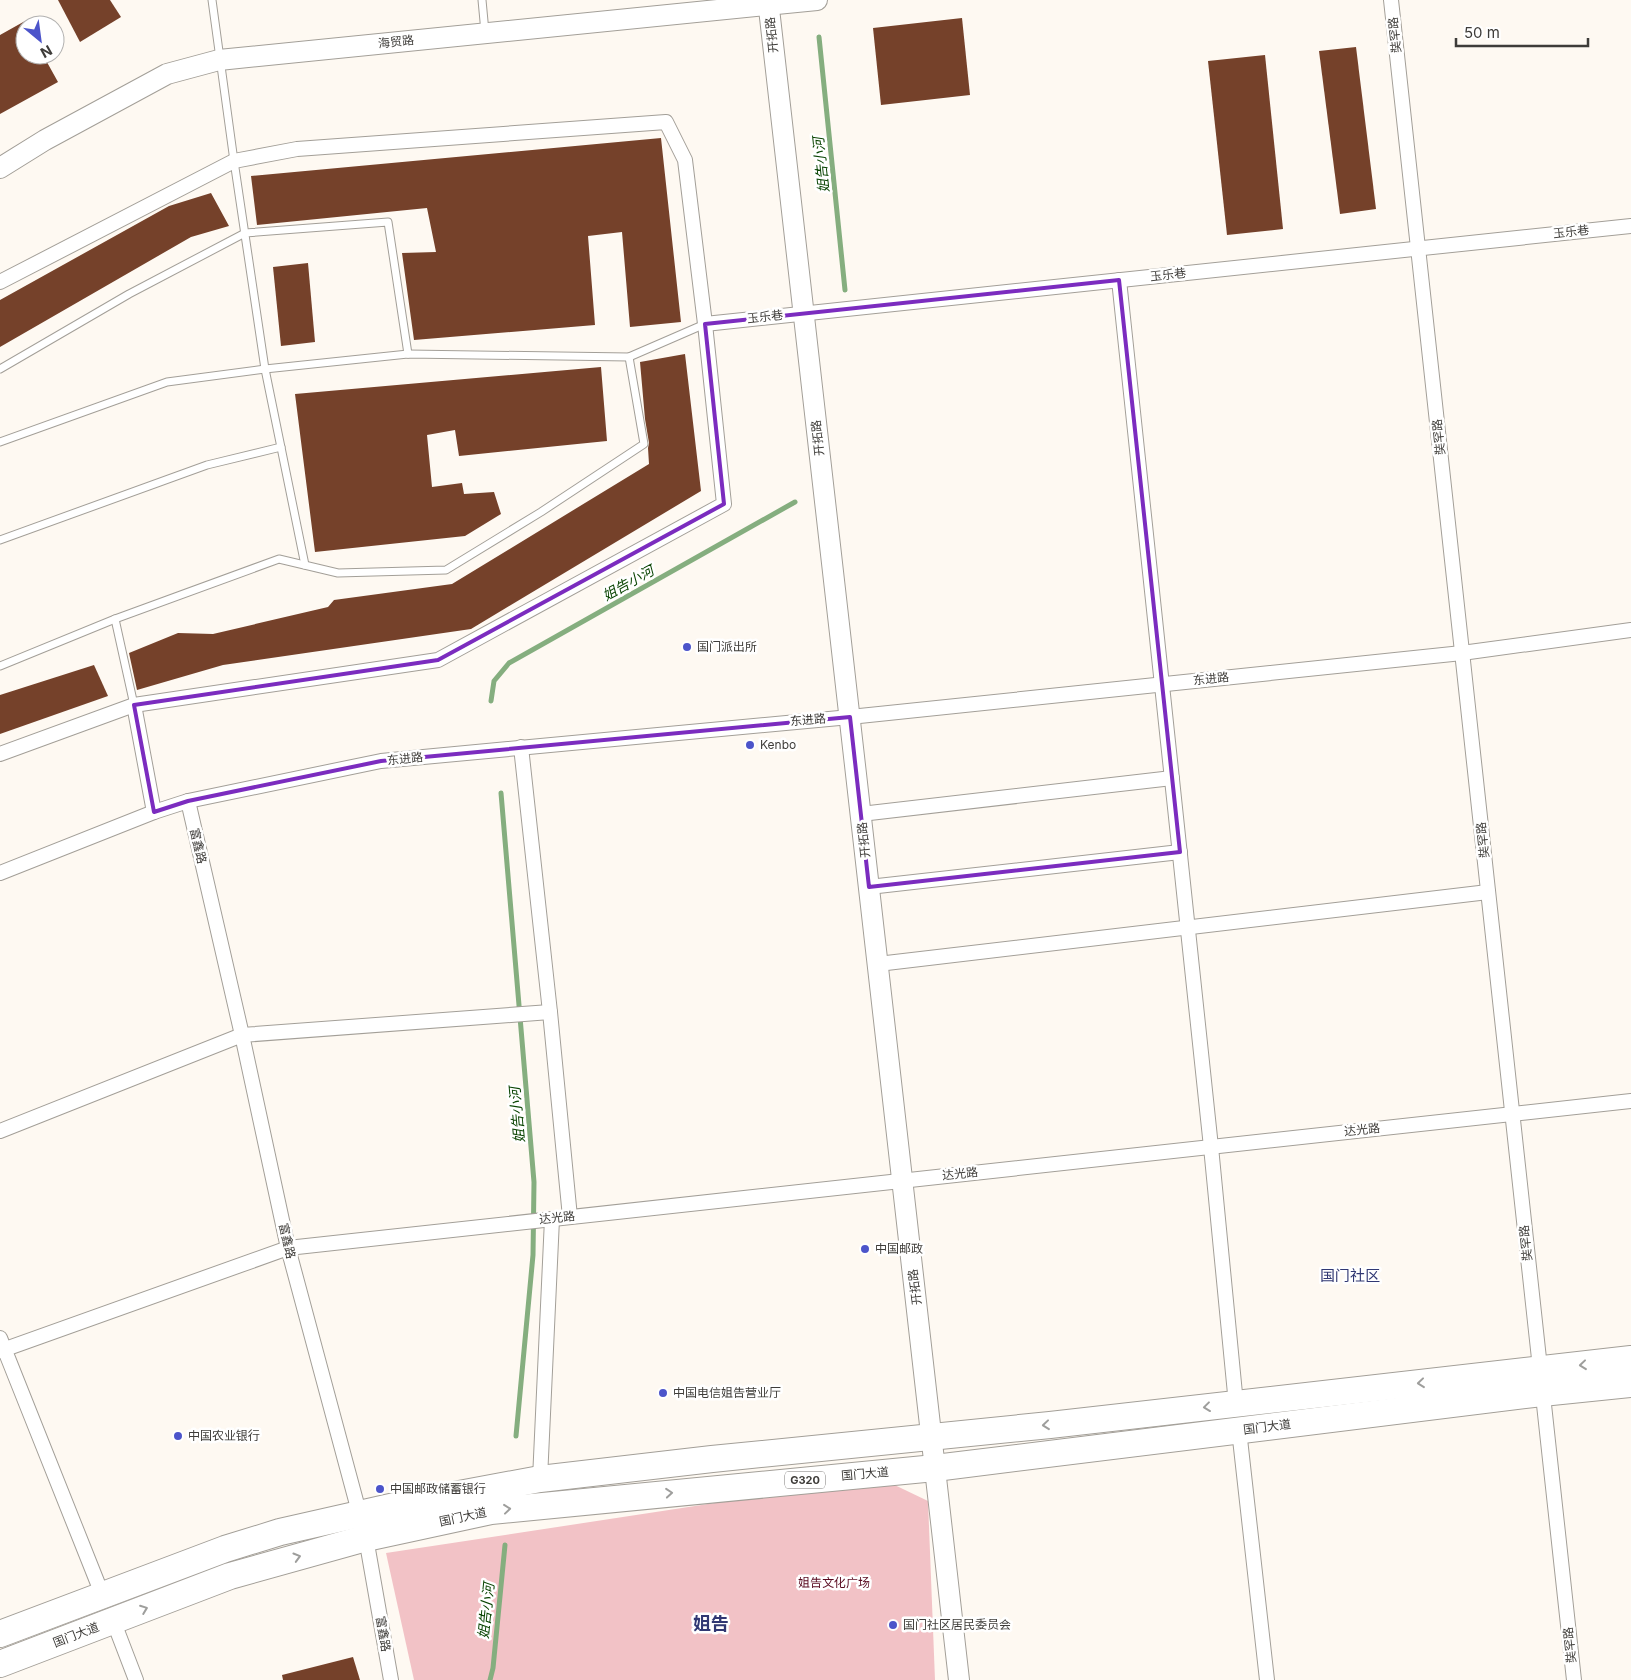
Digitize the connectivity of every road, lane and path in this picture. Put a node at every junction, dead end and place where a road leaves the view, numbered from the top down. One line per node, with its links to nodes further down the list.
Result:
1 (212, 0): 7 (lane)
2 (482, 0): 6 (lane)
3 (817, 0): 5 (street, 海贸路)
4 (1391, 0): 12 (street, 奘罕路)
5 (769, 2): 6 (street, 海贸路); 15 (street, 开拓路)
6 (485, 32): 7 (street, 海贸路)
7 (220, 60): 8 (lane); 9 (street, 海贸路)
8 (234, 161): 11 (lane); 14 (street); 16 (street)
9 (0, 168)
10 (1631, 226): 12 (street, 玉乐巷)
11 (245, 233): 17 (lane); 19 (lane); 20 (lane)
12 (1418, 248): 13 (street, 玉乐巷); 27 (street, 奘罕路)
13 (1119, 280): 15 (street, 玉乐巷); 29 (street)
14 (0, 282)
15 (804, 313): 16 (street, 玉乐巷); 31 (street, 开拓路)
16 (706, 324): 18 (lane); 30 (street)
17 (408, 354): 18 (lane); 20 (lane)
18 (629, 357): 24 (lane)
19 (0, 369)
20 (265, 369): 21 (lane); 22 (lane)
21 (0, 442)
22 (281, 447): 23 (lane); 24 (lane)
23 (0, 540)
24 (305, 565): 25 (lane)
25 (114, 619): 28 (lane); 30 (lane)
26 (1631, 630): 27 (street, 东进路)
27 (1462, 653): 29 (street, 东进路); 41 (street, 奘罕路)
28 (0, 666)
29 (1162, 684): 31 (street, 东进路); 34 (street)
30 (134, 705): 33 (street); 36 (street)
31 (850, 717): 32 (street, 东进路); 37 (street, 开拓路)
32 (521, 747): 35 (street, 东进路); 44 (street)
33 (0, 754)
34 (1172, 778): 37 (street); 38 (street)
35 (188, 801): 36 (street, 东进路); 45 (street, 富鑫路)
36 (154, 812): 39 (street, 东进路)
37 (861, 814): 40 (street, 开拓路)
38 (1180, 852): 40 (street); 42 (street)
39 (0, 873)
40 (869, 887): 43 (street, 开拓路)
41 (1488, 892): 42 (street); 47 (street, 奘罕路)
42 (1188, 928): 43 (street); 49 (street)
43 (878, 964): 50 (street, 开拓路)
44 (550, 1012): 45 (street); 51 (street)
45 (242, 1034): 48 (street); 53 (street, 富鑫路)
46 (1631, 1101): 47 (street, 达光路)
47 (1512, 1114): 49 (street, 达光路); 56 (street, 奘罕路)
48 (0, 1132)
49 (1211, 1147): 50 (street, 达光路); 58 (street)
50 (902, 1180): 51 (street, 达光路); 60 (street, 开拓路)
51 (570, 1217): 52 (street, 达光路)
52 (548, 1219): 53 (street, 达光路); 62 (street)
53 (288, 1248): 54 (street, 达光路); 63 (street, 富鑫路)
54 (2, 1346): 64 (street)
55 (1631, 1359): 56 (highway, 国门大道 / G320, one-way to 56)
56 (1541, 1381): 57 (highway, 国门大道 / G320); 58 (highway, 国门大道 / G320, one-way to 58); 59 (highway, 国门大道 / G320); 72 (street, 奘罕路)
57 (1631, 1384)
58 (1236, 1404): 60 (highway, 国门大道 / G320, one-way to 60)
59 (1239, 1430): 61 (highway, 国门大道 / G320); 71 (street)
60 (932, 1437): 61 (street, 开拓路); 62 (highway, 国门大道 / G320)
61 (935, 1468): 63 (highway, 国门大道 / G320, one-way to 61); 70 (street, 开拓路)
62 (540, 1478): 63 (highway, 国门大道 / G320)
63 (363, 1526): 64 (highway, 国门大道 / G320); 65 (highway, 国门大道 / G320, one-way to 63); 69 (street, 富鑫路)
64 (102, 1594): 66 (highway, 国门大道 / G320)
65 (113, 1620): 67 (highway, 国门大道 / G320); 68 (street)
66 (0, 1634)
67 (0, 1664)
68 (136, 1680)
69 (391, 1680)
70 (959, 1680)
71 (1267, 1680)
72 (1574, 1680)

